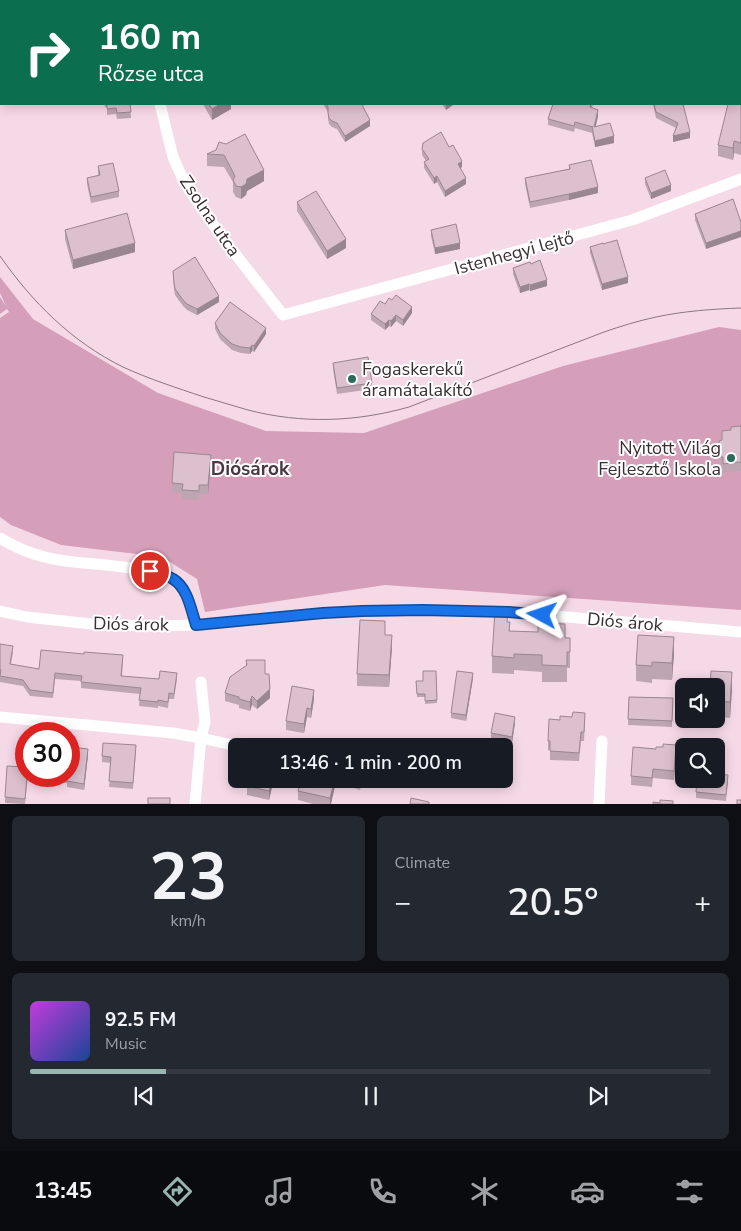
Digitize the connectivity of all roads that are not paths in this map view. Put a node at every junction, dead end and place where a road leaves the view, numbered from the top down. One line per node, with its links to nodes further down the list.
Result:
1 (160, 105): 3 (street, Zsolna utca)
2 (741, 179): 3 (street, Istenhegyi lejtő)
3 (284, 316)
4 (0, 538): 6 (street)
5 (0, 611): 6 (street, Diós árok)
6 (196, 625): 7 (street, Diós árok)
7 (741, 632)
8 (201, 682): 10 (street)
9 (0, 716): 10 (street)
10 (201, 738): 12 (street); 13 (street)
11 (602, 742): 14 (street)
12 (228, 744)
13 (195, 804)
14 (599, 804)

